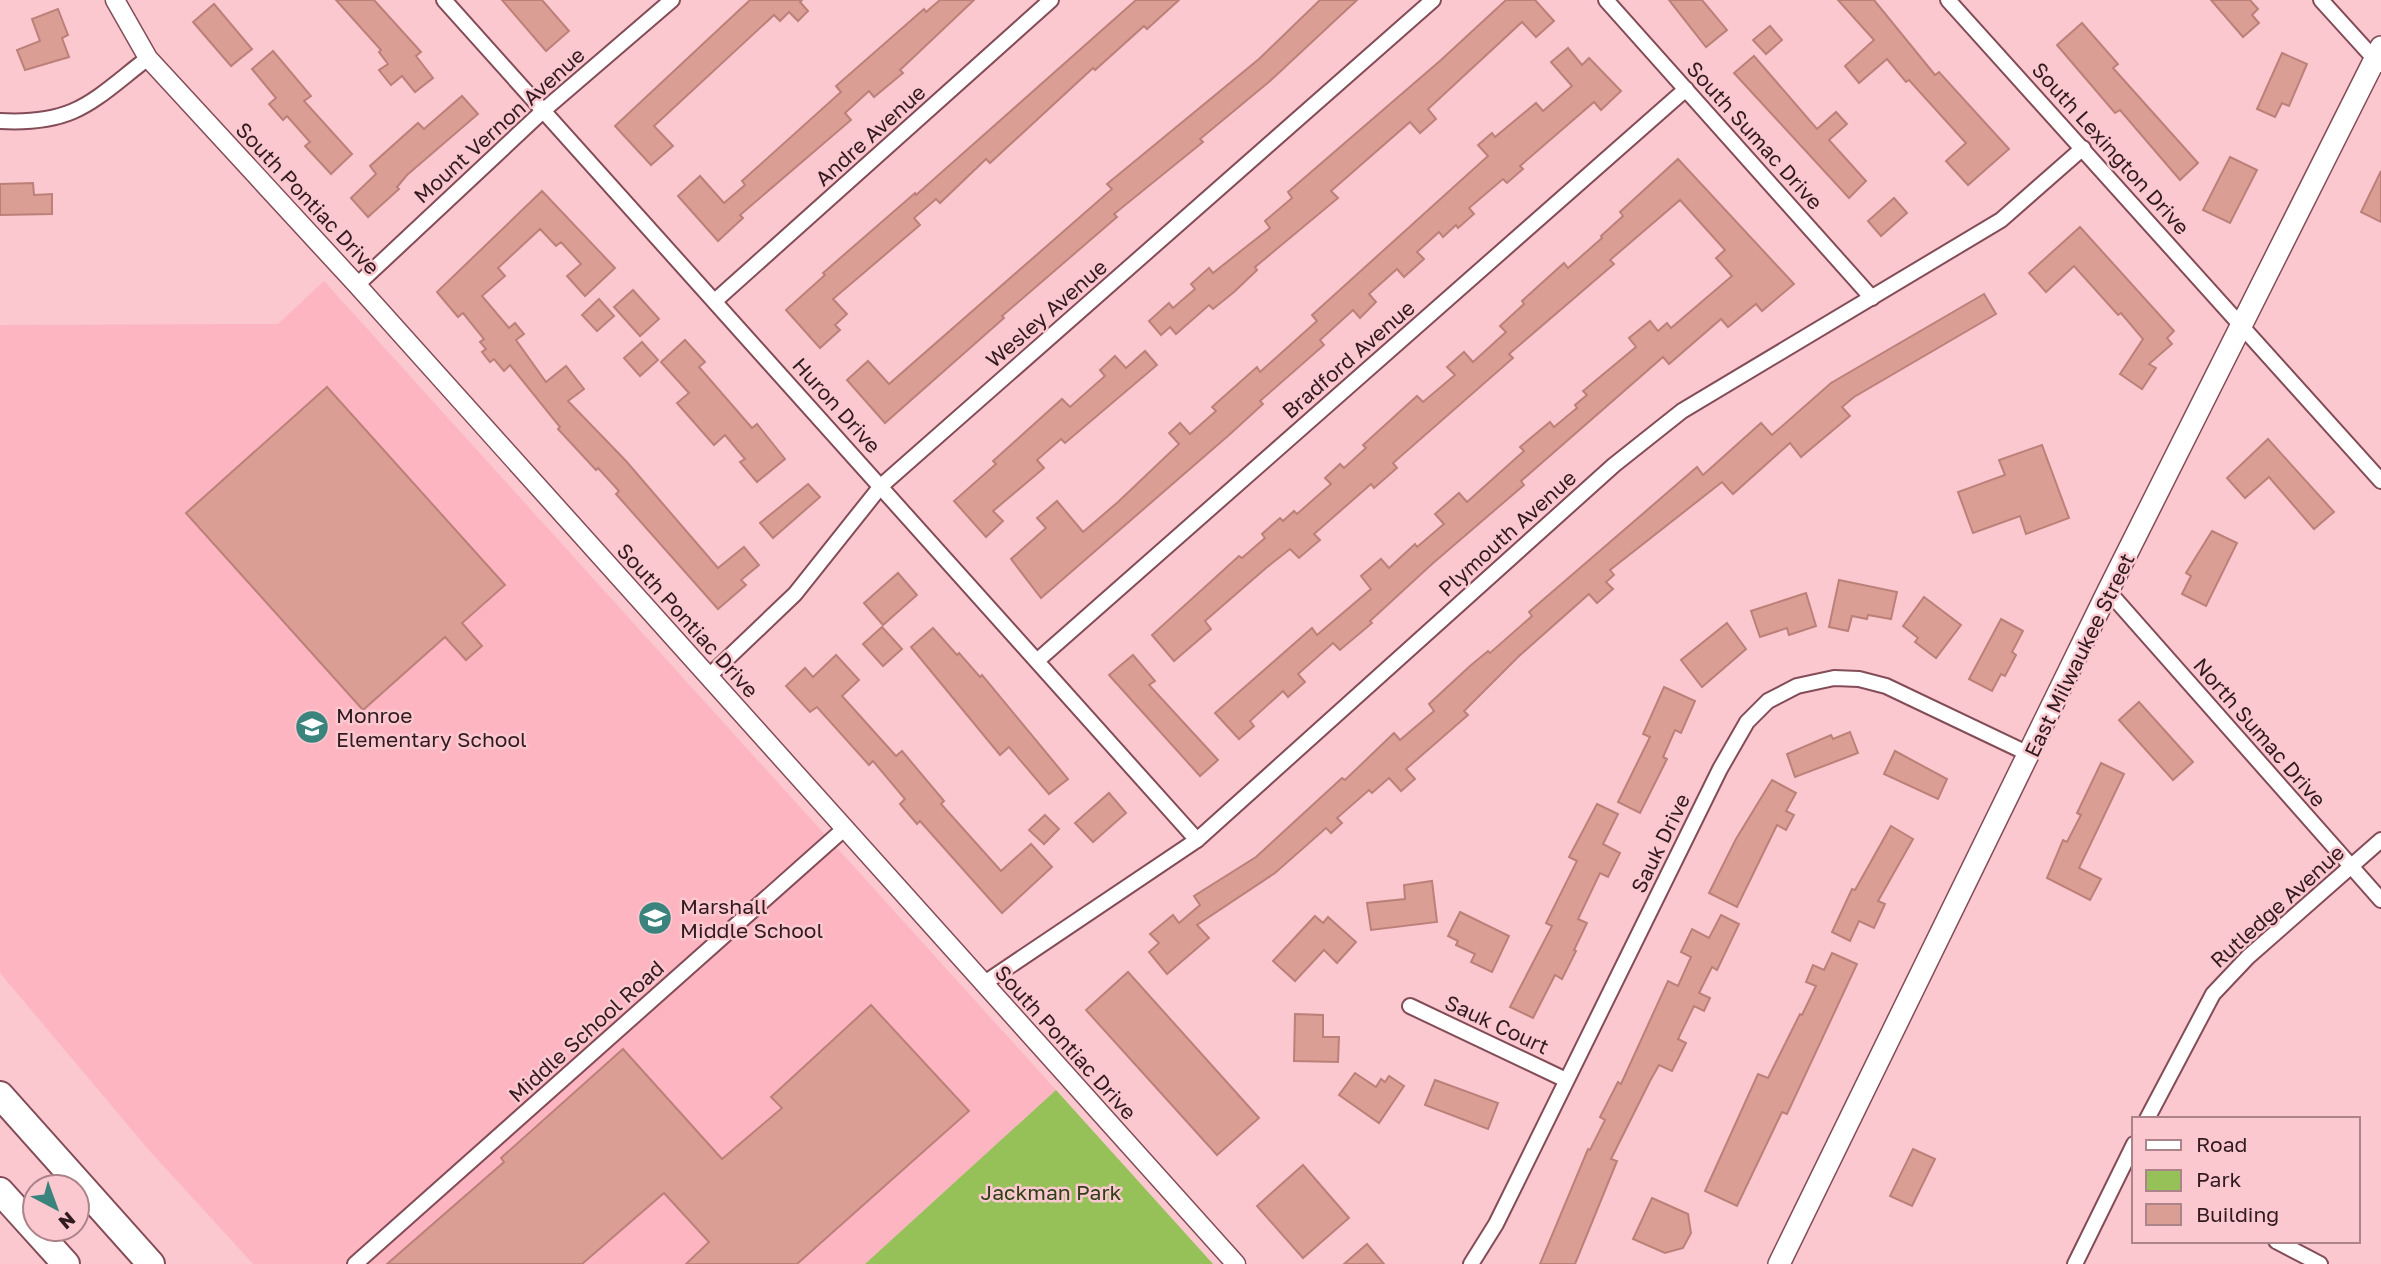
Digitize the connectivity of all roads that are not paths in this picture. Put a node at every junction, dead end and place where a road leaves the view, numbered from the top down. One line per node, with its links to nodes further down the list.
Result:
1 (115, 0): 10 (street, South Pontiac Drive)
2 (444, 0): 12 (street, Huron Drive)
3 (672, 0): 12 (street, Mount Vernon Avenue)
4 (1051, 0): 17 (street, Andre Avenue)
5 (1433, 0): 20 (street, Wesley Avenue)
6 (1606, 0): 11 (street, South Sumac Drive)
7 (1948, 0): 14 (street, South Lexington Drive)
8 (2322, 0): 9 (street)
9 (2379, 57): 18 (main road, East Milwaukee Street)
10 (148, 58): 13 (street); 15 (street, South Pontiac Drive)
11 (1686, 89): 16 (street, South Sumac Drive); 22 (street, Bradford Avenue)
12 (544, 110): 15 (street, Mount Vernon Avenue); 17 (street, Huron Drive)
13 (0, 121)
14 (2083, 148): 16 (street, Plymouth Avenue); 18 (street, South Lexington Drive)
15 (357, 285): 23 (street, South Pontiac Drive)
16 (1872, 299): 26 (street, Plymouth Avenue)
17 (716, 300): 20 (street, Huron Drive)
18 (2242, 325): 19 (street, South Lexington Drive); 21 (main road, East Milwaukee Street)
19 (2381, 481)
20 (881, 486): 22 (street, Huron Drive); 23 (street, Wesley Avenue)
21 (2108, 591): 24 (main road, East Milwaukee Street); 28 (street, North Sumac Drive)
22 (1038, 660): 26 (street, Huron Drive)
23 (708, 677): 25 (street, South Pontiac Drive)
24 (2031, 755): 32 (street, Sauk Drive); 43 (main road, East Milwaukee Street)
25 (844, 829): 30 (street, South Pontiac Drive); 40 (street, Middle School Road)
26 (1197, 840): 30 (street, Plymouth Avenue)
27 (2381, 840): 28 (street, Rutledge Avenue)
28 (2351, 867): 29 (street, North Sumac Drive); 34 (street, Rutledge Avenue)
29 (2381, 900)
30 (984, 984): 41 (street, South Pontiac Drive)
31 (1410, 1006): 32 (street, Sauk Court)
32 (1566, 1080): 42 (street, Sauk Drive)
33 (0, 1096): 39 (highway)
34 (2148, 1117)
35 (2128, 1169): 44 (street)
36 (0, 1191): 38 (highway)
37 (2280, 1243): 45 (street)
38 (66, 1264)
39 (150, 1264)
40 (355, 1264)
41 (1236, 1264)
42 (1471, 1264)
43 (1779, 1264)
44 (2075, 1264)
45 (2320, 1264)

